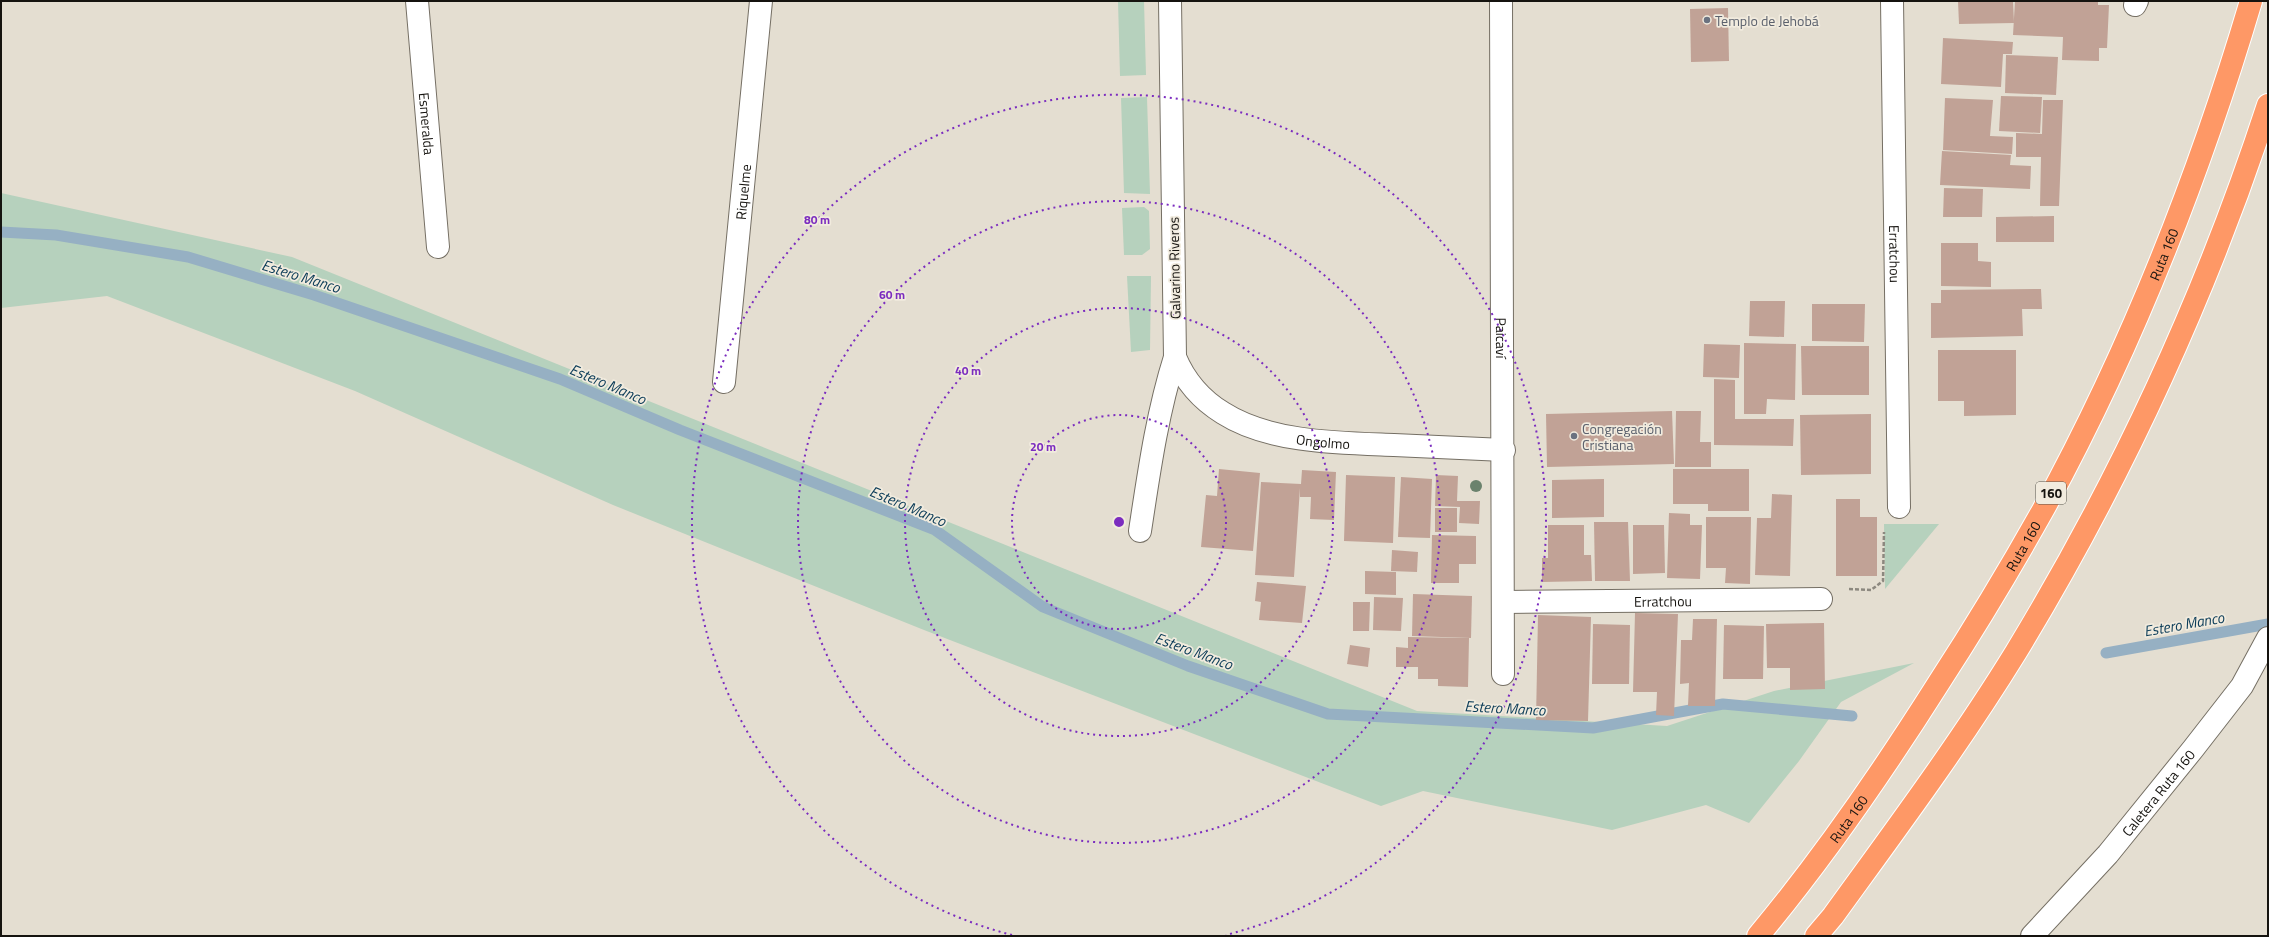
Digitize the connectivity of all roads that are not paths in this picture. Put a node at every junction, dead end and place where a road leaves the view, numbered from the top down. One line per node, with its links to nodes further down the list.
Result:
1 (417, 1): 8 (street, Esmeralda)
2 (761, 1): 10 (street, Riquelme)
3 (1170, 1): 9 (street, Galvarino Riveros)
4 (1501, 1): 11 (street, Paicaví)
5 (1892, 1): 12 (street, Erratchou)
6 (2251, 1): 19 (highway, Ruta 160 / 160)
7 (2268, 105): 18 (highway)
8 (438, 247)
9 (1175, 356): 11 (street, Ongolmo); 13 (street, Galvarino Riveros)
10 (724, 382)
11 (1504, 450): 15 (street, Paicaví)
12 (1899, 507)
13 (1140, 531)
14 (1821, 599): 15 (street, Erratchou)
15 (1504, 602): 17 (street, Paicaví)
16 (2268, 638): 21 (street, Caletera Ruta 160)
17 (1503, 674)
18 (1831, 926): 20 (highway)
19 (1758, 936)
20 (1816, 936)
21 (2032, 936)

